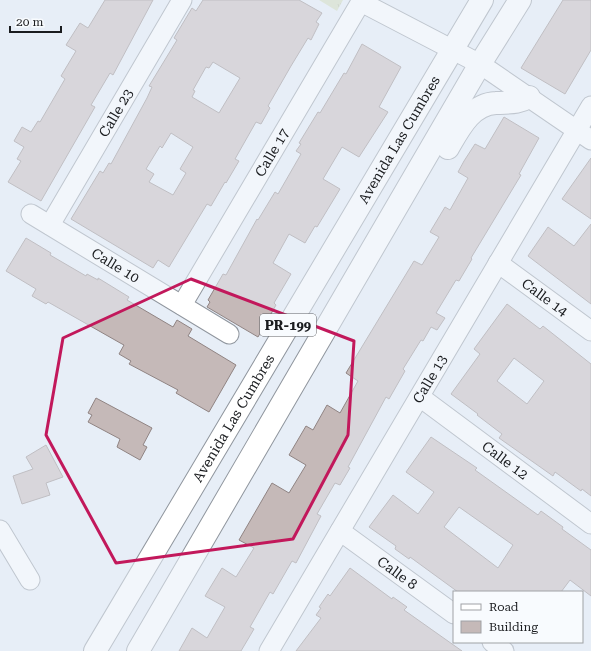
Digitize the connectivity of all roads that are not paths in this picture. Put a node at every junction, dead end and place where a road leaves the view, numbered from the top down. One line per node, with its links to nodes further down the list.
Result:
1 (182, 0): 11 (street, Calle 23)
2 (482, 0): 5 (highway, Avenida Las Cumbres / PR-199)
3 (520, 0): 6 (highway, PR-199)
4 (362, 1): 5 (street); 14 (street, Calle 17)
5 (452, 50): 6 (street); 24 (highway, Avenida Las Cumbres / PR-199)
6 (480, 64): 7 (street); 13 (highway, PR-199)
7 (529, 97): 9 (street); 13 (highway)
8 (591, 106): 9 (street, Calle 13)
9 (584, 135): 12 (street, Calle 13)
10 (31, 214): 11 (street, Calle 10)
11 (50, 225): 14 (street, Calle 10)
12 (498, 263): 15 (street, Calle 14); 17 (street, Calle 13)
13 (353, 282): 25 (highway, PR-199)
14 (182, 305): 16 (street, Calle 10)
15 (591, 331)
16 (229, 334)
17 (420, 397): 18 (street, Calle 12); 20 (street, Calle 13)
18 (591, 524)
19 (0, 530): 21 (street)
20 (340, 531): 22 (street, Calle 8); 26 (street, Calle 13)
21 (30, 580)
22 (453, 613)
23 (493, 643): 27 (street)
24 (95, 651)
25 (138, 651)
26 (269, 651)
27 (504, 651)

